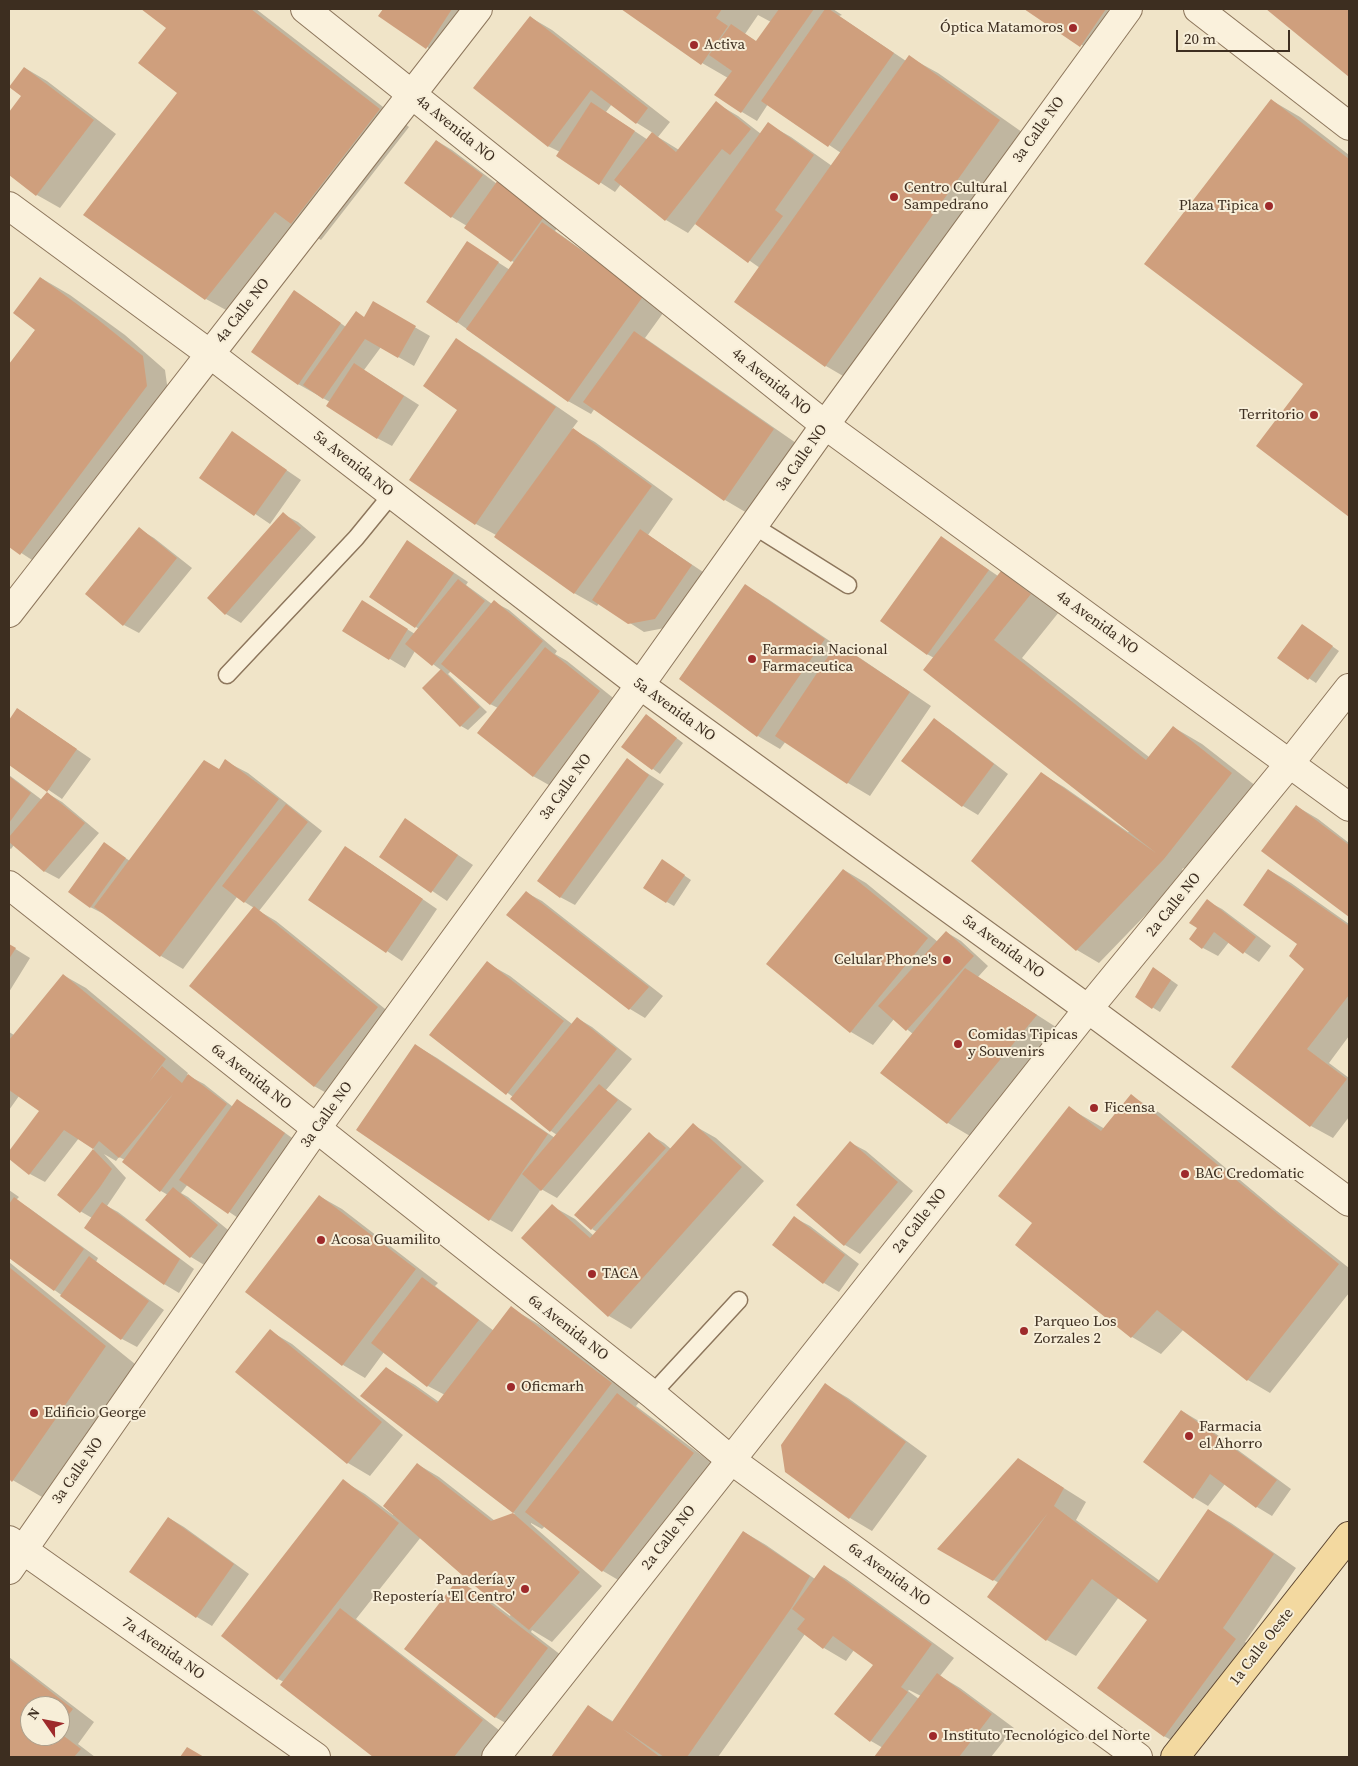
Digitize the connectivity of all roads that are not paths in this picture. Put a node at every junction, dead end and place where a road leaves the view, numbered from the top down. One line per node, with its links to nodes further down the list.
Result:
1 (305, 9): 5 (street, 4a Avenida NO)
2 (478, 9): 5 (street, 4a Calle NO)
3 (1128, 9): 9 (street, 3a Calle NO)
4 (1198, 9): 6 (street)
5 (411, 94): 8 (street, 4a Calle NO); 9 (street, 4a Avenida NO)
6 (1349, 126)
7 (9, 206): 8 (street, 5a Avenida NO)
8 (210, 354): 10 (street, 5a Avenida NO); 13 (street, 4a Calle NO)
9 (825, 425): 11 (street, 3a Calle NO); 17 (street, 4a Avenida NO)
10 (392, 494): 14 (lane); 15 (street, 5a Avenida NO)
11 (754, 526): 12 (lane); 15 (street, 3a Calle NO)
12 (848, 585)
13 (9, 612)
14 (227, 675)
15 (640, 685): 20 (street, 5a Avenida NO); 21 (street, 3a Calle NO)
16 (1349, 688): 17 (street, 2a Calle NO)
17 (1290, 763): 18 (street, 4a Avenida NO); 20 (street, 2a Calle NO)
18 (1349, 806)
19 (9, 885): 21 (street, 6a Avenida NO)
20 (1088, 1009): 22 (street, 5a Avenida NO); 25 (street, 2a Calle NO)
21 (316, 1129): 24 (street, 6a Avenida NO); 27 (street, 3a Calle NO)
22 (1349, 1202)
23 (739, 1300): 24 (lane)
24 (652, 1394): 25 (street, 6a Avenida NO)
25 (731, 1460): 29 (street, 2a Calle NO); 30 (street, 6a Avenida NO)
26 (1349, 1536): 31 (main road, 1a Calle Oeste)
27 (13, 1554): 28 (street, 7a Avenida NO)
28 (316, 1757)
29 (496, 1757)
30 (1138, 1757)
31 (1175, 1757)

